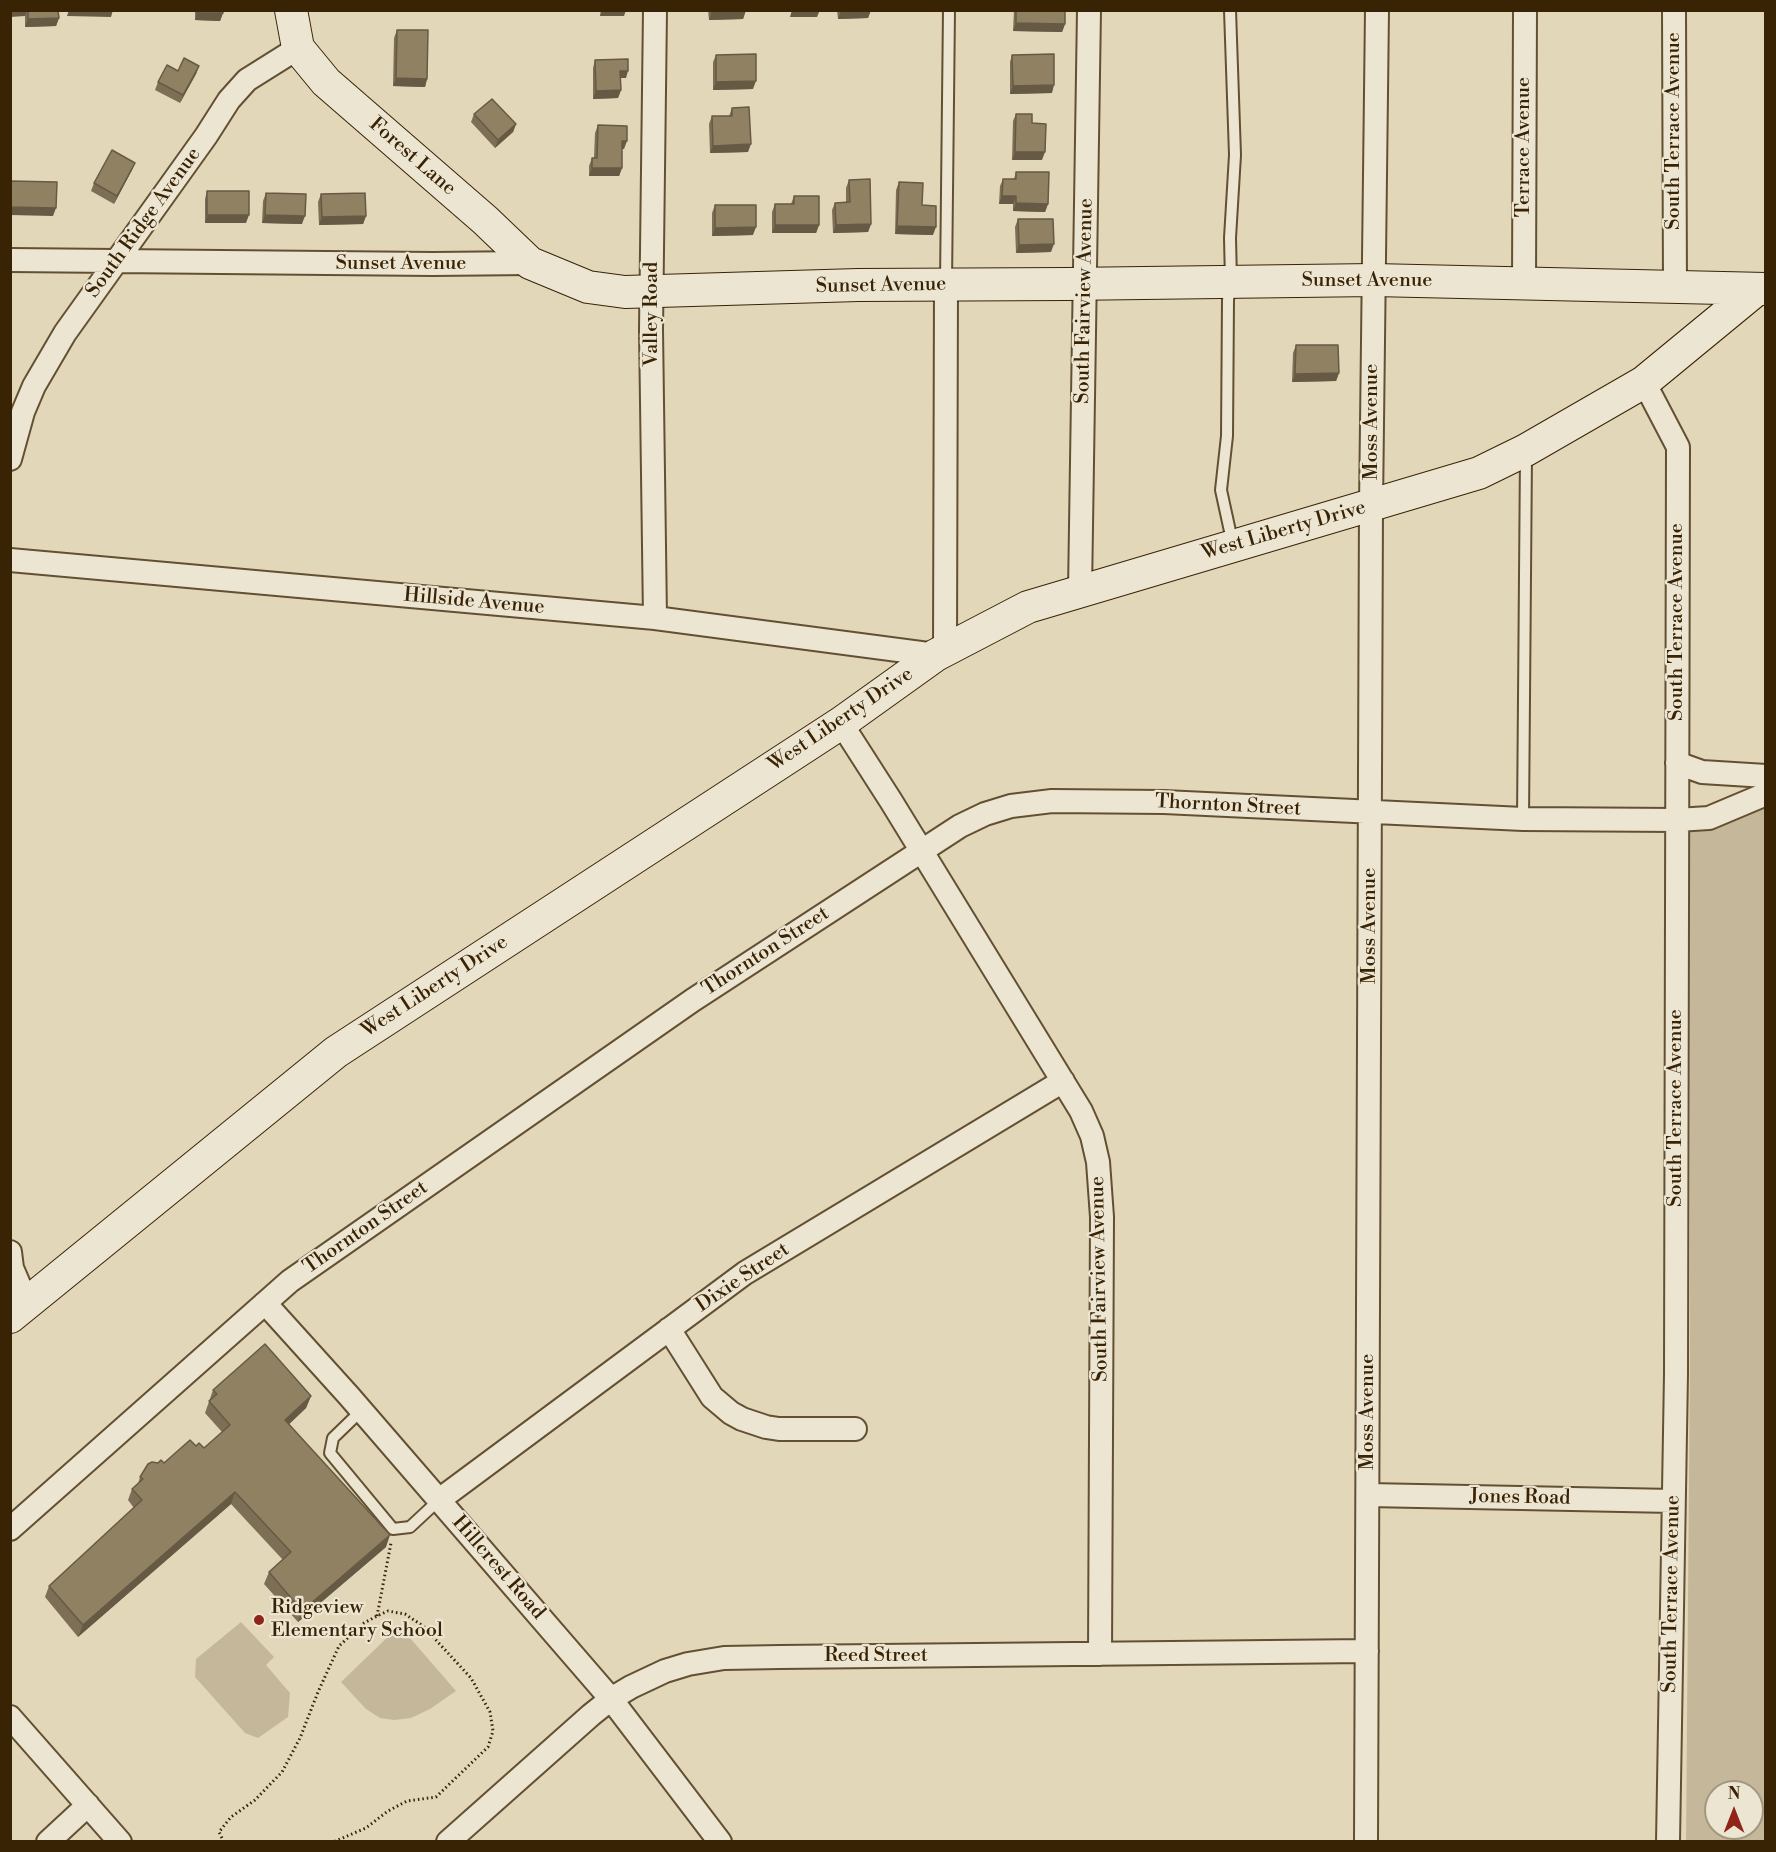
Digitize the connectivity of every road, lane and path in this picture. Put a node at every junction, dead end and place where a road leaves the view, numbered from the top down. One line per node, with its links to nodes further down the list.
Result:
1 (291, 10): 9 (main road)
2 (655, 10): 20 (street, Valley Road)
3 (949, 10): 15 (lane)
4 (1089, 10): 16 (street, South Fairview Avenue)
5 (1230, 10): 14 (lane)
6 (1377, 10): 13 (street, Moss Avenue)
7 (1525, 10): 17 (street, Terrace Avenue)
8 (1674, 10): 19 (street, South Terrace Avenue)
9 (298, 48): 11 (street, South Ridge Avenue); 12 (main road, Forest Lane)
10 (10, 260): 11 (street, Sunset Avenue)
11 (115, 262): 12 (street, Sunset Avenue); 23 (street, South Ridge Avenue)
12 (530, 263): 20 (main road, Sunset Avenue)
13 (1374, 280): 14 (main road, Sunset Avenue); 17 (main road, Sunset Avenue); 24 (street, Moss Avenue)
14 (1231, 282): 16 (main road, Sunset Avenue); 25 (lane)
15 (946, 284): 16 (main road, Sunset Avenue); 20 (main road, Sunset Avenue); 29 (street)
16 (1085, 284): 27 (street, South Fairview Avenue)
17 (1524, 284): 19 (main road, Sunset Avenue)
18 (1763, 286): 19 (main road, Sunset Avenue); 21 (main road, West Liberty Drive)
19 (1675, 287)
20 (652, 291): 28 (street, Valley Road)
21 (1644, 382): 22 (main road, West Liberty Drive); 31 (street, South Terrace Avenue)
22 (1526, 450): 24 (main road, West Liberty Drive); 35 (lane)
23 (10, 459)
24 (1371, 506): 25 (main road, West Liberty Drive); 34 (street, Moss Avenue)
25 (1234, 546): 27 (main road, West Liberty Drive)
26 (10, 560): 28 (street, Hillside Avenue)
27 (1080, 591): 29 (main road, West Liberty Drive)
28 (655, 618): 29 (street, Hillside Avenue)
29 (941, 653): 30 (main road, West Liberty Drive)
30 (841, 723): 37 (street, South Fairview Avenue); 41 (main road, West Liberty Drive)
31 (1677, 763): 32 (street); 36 (street, South Terrace Avenue)
32 (1766, 776)
33 (1766, 794): 36 (street, Thornton Street)
34 (1370, 813): 35 (street, Thornton Street); 37 (street, Thornton Street); 45 (street, Moss Avenue)
35 (1523, 819): 36 (street, Thornton Street)
36 (1677, 820): 47 (street, South Terrace Avenue)
37 (922, 851): 38 (street, South Fairview Avenue); 40 (street, Thornton Street)
38 (1063, 1081): 42 (street, Dixie Street); 52 (street, South Fairview Avenue)
39 (10, 1252): 41 (street)
40 (265, 1303): 43 (street, Hillcrest Road); 48 (street, Thornton Street)
41 (19, 1310)
42 (669, 1329): 44 (street); 46 (street, Dixie Street)
43 (362, 1410): 46 (street, Hillcrest Road); 49 (lane)
44 (855, 1429)
45 (1368, 1495): 47 (street, Jones Road); 51 (street, Moss Avenue)
46 (439, 1500): 49 (lane); 53 (street, Hillcrest Road)
47 (1673, 1501): 63 (street, South Terrace Avenue)
48 (10, 1529)
49 (393, 1529): 50 (path)
50 (377, 1616): 58 (path); 59 (path)
51 (1367, 1652): 52 (street, Reed Street); 62 (street, Moss Avenue)
52 (1100, 1654): 53 (street, Reed Street)
53 (611, 1700): 60 (street, Reed Street); 61 (street, Hillcrest Road)
54 (10, 1717): 55 (street)
55 (88, 1805): 56 (street); 57 (street)
56 (48, 1842)
57 (120, 1842)
58 (224, 1842)
59 (333, 1842)
60 (448, 1842)
61 (720, 1842)
62 (1366, 1842)
63 (1668, 1842)

